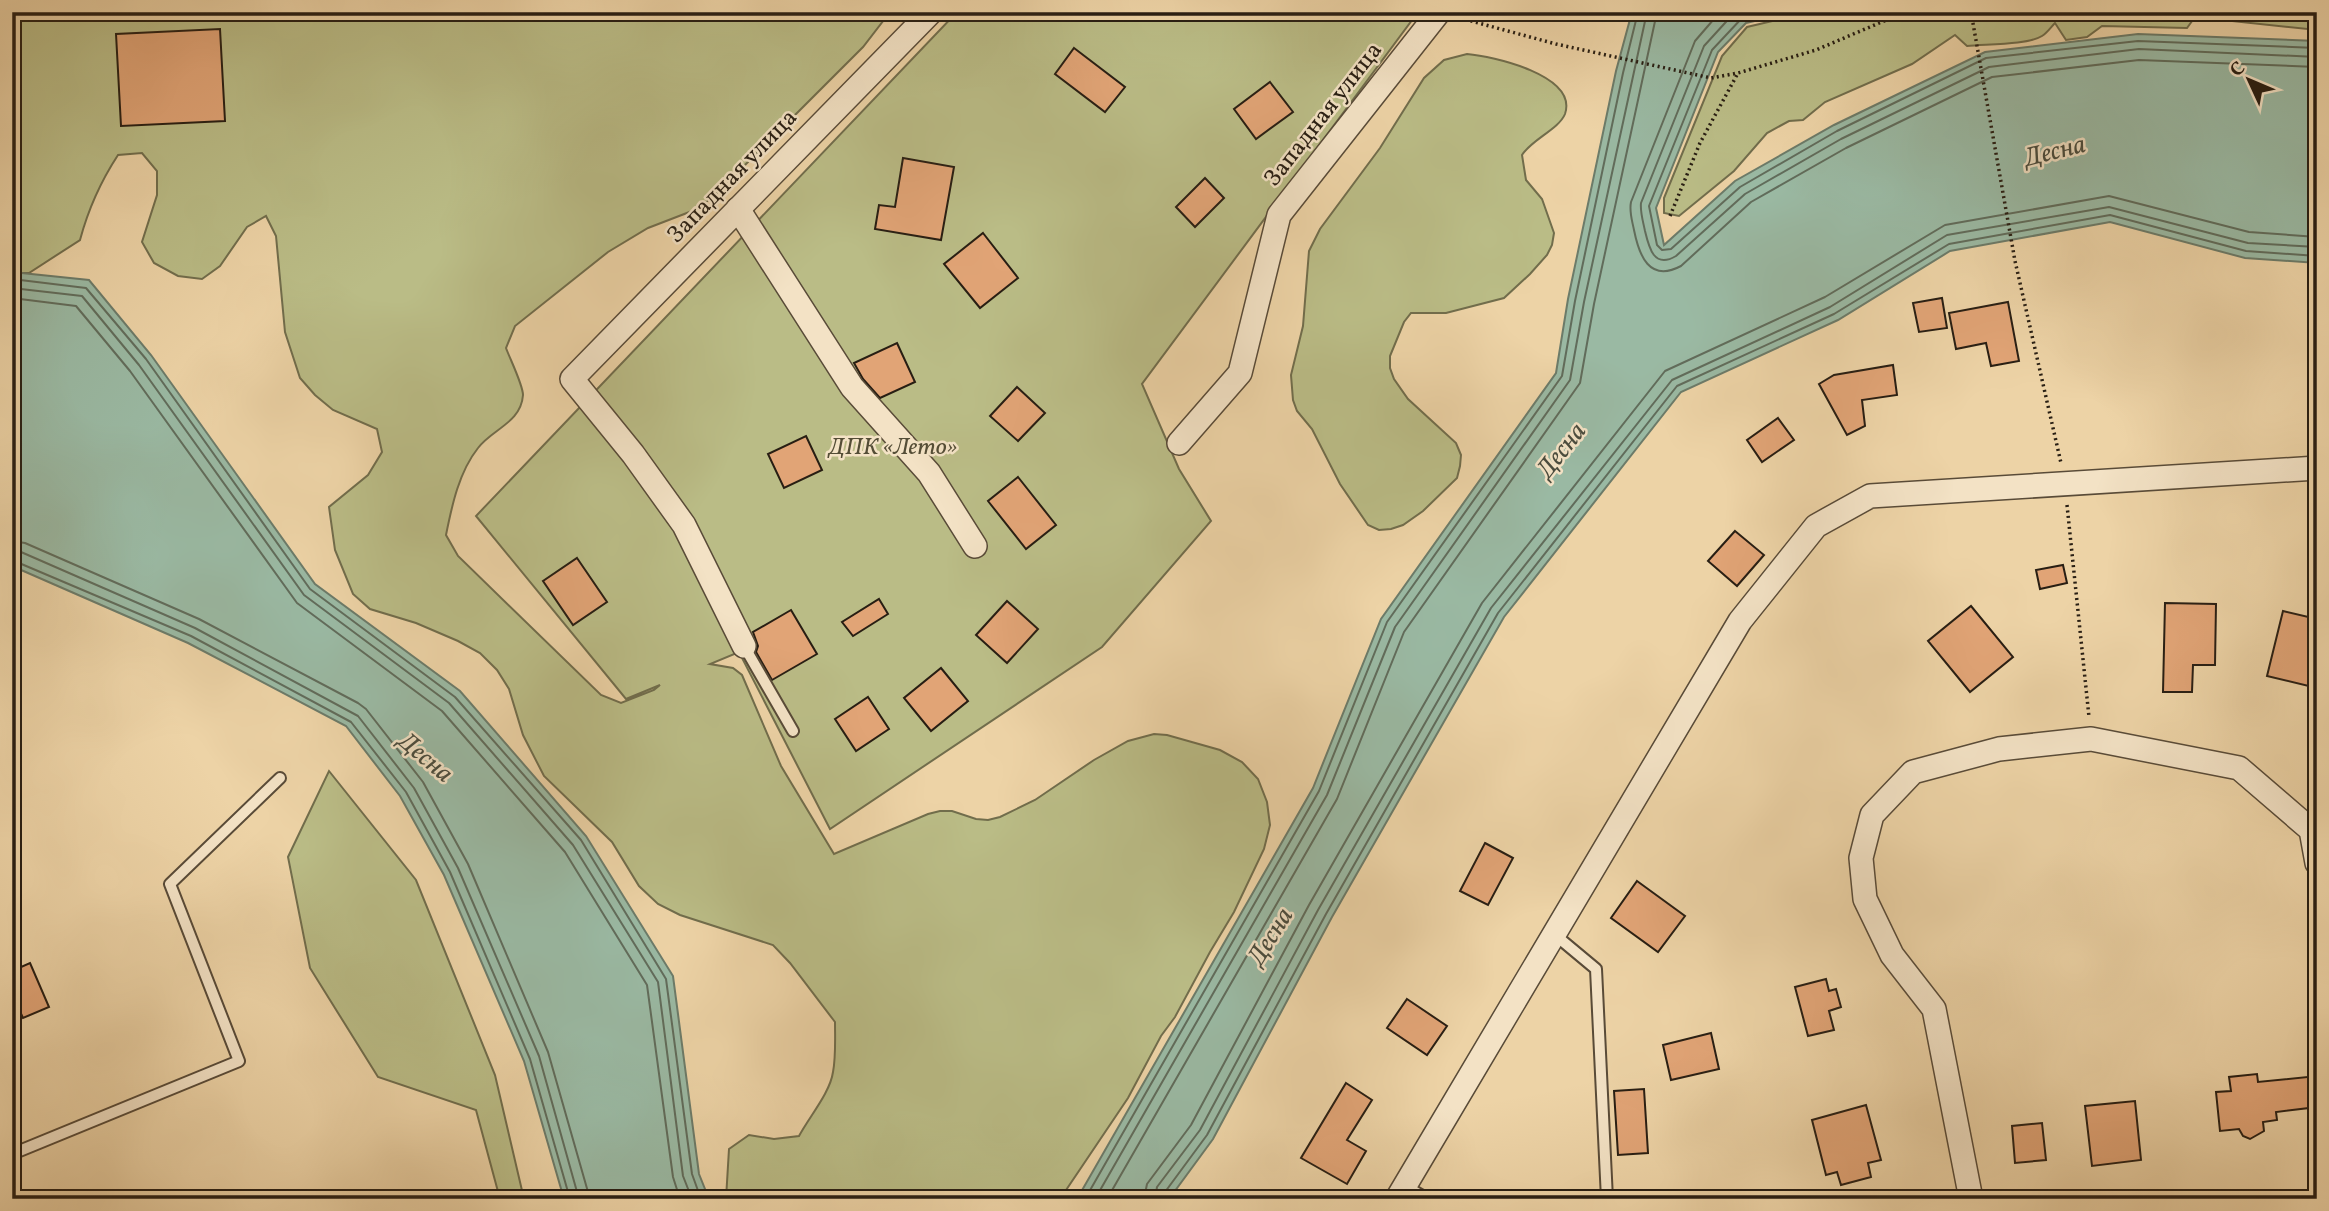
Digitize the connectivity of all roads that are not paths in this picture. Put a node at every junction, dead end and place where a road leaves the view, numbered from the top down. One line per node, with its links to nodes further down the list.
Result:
1 (932, 12): 3 (street, Западная улица)
2 (1439, 12): 4 (street, Западная улица)
3 (738, 209): 6 (street); 7 (street, Западная улица)
4 (1180, 443)
5 (2317, 468): 11 (street)
6 (975, 546)
7 (744, 646): 8 (lane)
8 (793, 731)
9 (280, 778): 12 (lane)
10 (2317, 863): 16 (street)
11 (1554, 934): 13 (street); 15 (lane)
12 (12, 1154)
13 (1401, 1192): 14 (lane)
14 (1428, 1199)
15 (1607, 1199)
16 (1971, 1199)

